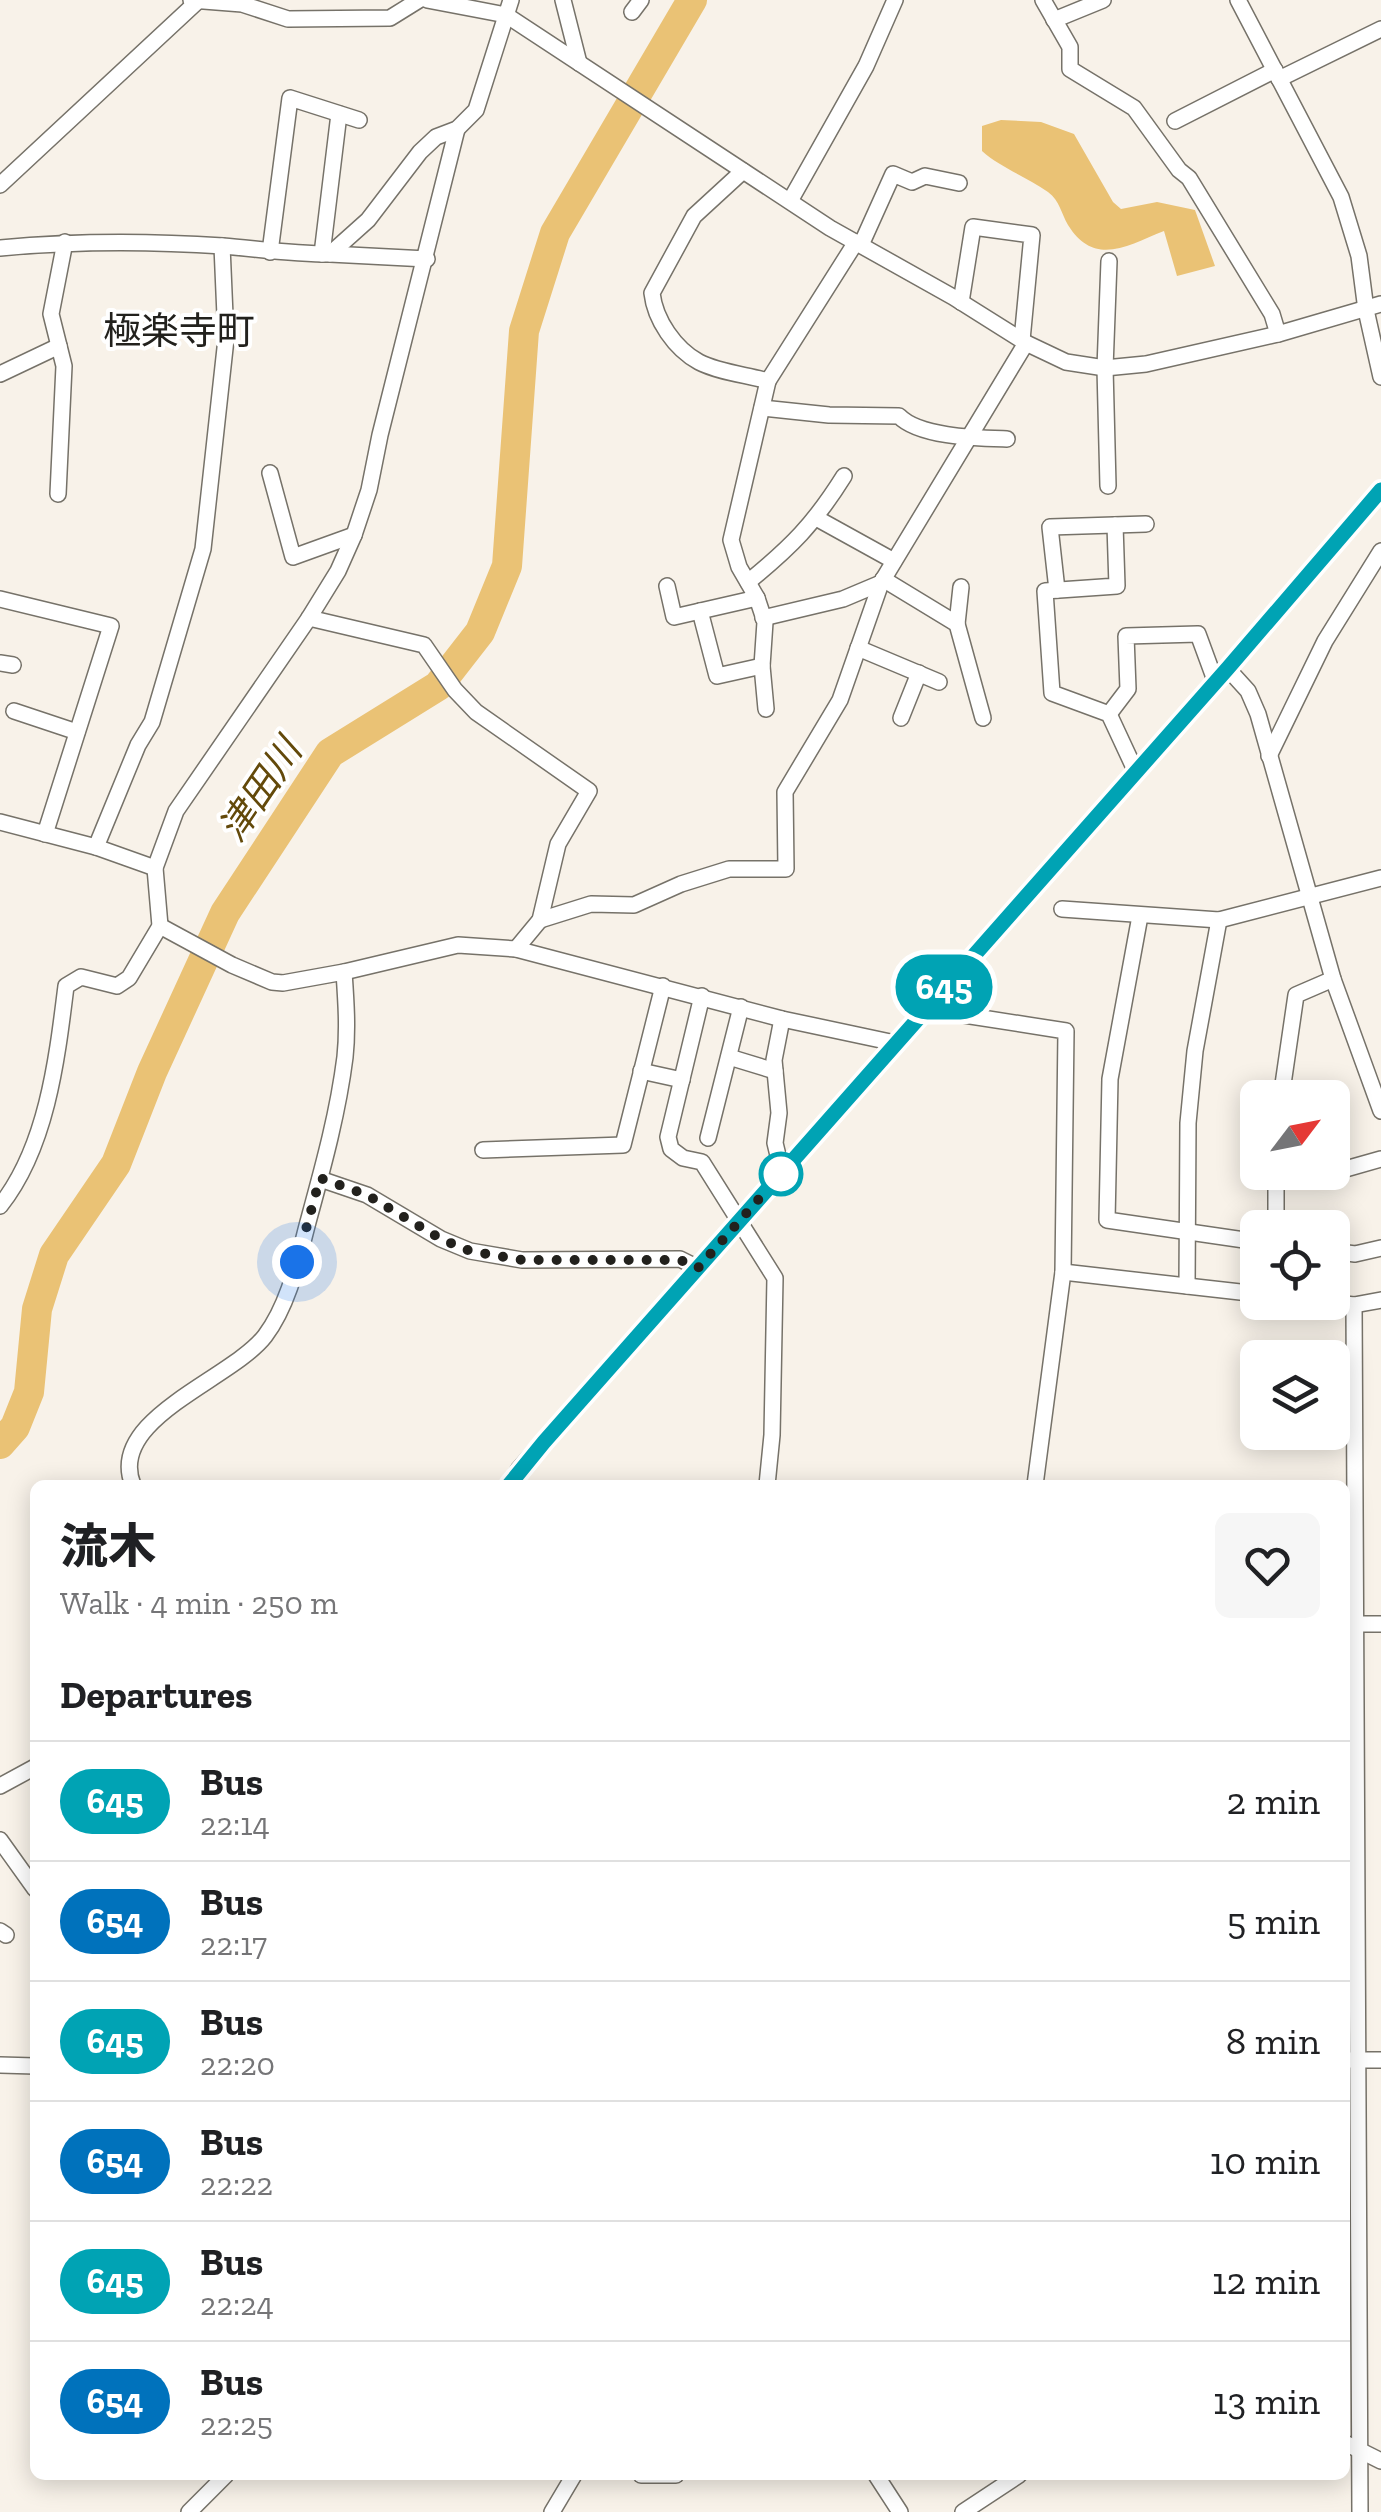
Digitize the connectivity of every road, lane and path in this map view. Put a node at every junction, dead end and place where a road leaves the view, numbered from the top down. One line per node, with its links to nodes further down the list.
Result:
1 (196, 0): 2 (street); 20 (street)
2 (419, 0)
3 (427, 0): 9 (street)
4 (562, 0): 12 (street)
5 (895, 0): 21 (street)
6 (1044, 0): 10 (street)
7 (1103, 0): 10 (street)
8 (1238, 0): 13 (street)
9 (508, 7): 12 (street); 17 (street)
10 (1054, 20): 32 (street)
11 (1381, 29): 13 (street)
12 (579, 63): 18 (street)
13 (1277, 74): 16 (street); 31 (street)
14 (340, 114): 15 (street); 26 (street); 27 (street)
15 (359, 120)
16 (1174, 121)
17 (457, 129): 27 (street); 28 (street)
18 (742, 172): 21 (street); 38 (street)
19 (960, 183): 23 (street)
20 (0, 185)
21 (790, 201): 23 (street)
22 (64, 242): 24 (street); 25 (street); 34 (street)
23 (858, 244): 30 (street); 38 (street)
24 (222, 246): 26 (street); 80 (street)
25 (0, 248)
26 (270, 252): 27 (street)
27 (326, 254): 28 (street)
28 (427, 260): 50 (street)
29 (1109, 261): 35 (street)
30 (961, 302): 33 (street); 33 (street)
31 (1374, 307): 32 (street); 37 (street)
32 (1278, 334): 35 (street)
33 (1024, 342): 35 (street); 40 (street)
34 (59, 346): 36 (street); 46 (street)
35 (1105, 368): 44 (street)
36 (0, 374)
37 (1381, 377)
38 (768, 381): 39 (street)
39 (762, 408): 40 (street); 54 (street)
40 (968, 437): 41 (street); 52 (street)
41 (1008, 439)
42 (270, 473): 50 (street)
43 (844, 476): 47 (street)
44 (1108, 486)
45 (1381, 490): 66 (street)
46 (58, 494)
47 (818, 519): 52 (street); 54 (street)
48 (1146, 524): 49 (street)
49 (1115, 525): 57 (street); 57 (street)
50 (354, 536): 61 (street)
51 (1381, 551): 76 (street)
52 (894, 561): 53 (street)
53 (882, 581): 62 (street); 63 (street); 64 (street)
54 (748, 582): 58 (street)
55 (667, 586): 60 (street)
56 (961, 587): 63 (street)
57 (1058, 590): 72 (street)
58 (757, 598): 60 (street); 62 (street)
59 (0, 599): 75 (street)
60 (700, 611): 65 (street)
61 (310, 618): 81 (street); 86 (street)
62 (764, 618): 65 (street)
63 (958, 624): 74 (street)
64 (858, 648): 67 (street); 86 (street)
65 (762, 666): 70 (street)
66 (1228, 668): 69 (street); 76 (street)
67 (918, 673): 68 (street); 73 (street)
68 (940, 682)
69 (1216, 682): 72 (street); 77 (street)
70 (766, 710)
71 (14, 712): 75 (street)
72 (1109, 714): 77 (street)
73 (902, 718)
74 (983, 718)
75 (77, 732): 79 (street)
76 (1270, 756): 83 (street)
77 (1136, 772): 95 (street)
78 (0, 822): 79 (street)
79 (44, 834): 80 (street)
80 (96, 847): 81 (street)
81 (155, 868): 88 (street)
82 (1381, 878): 83 (street)
83 (1309, 896): 87 (street); 91 (street)
84 (1062, 909): 85 (street)
85 (1140, 916): 87 (street); 112 (street)
86 (540, 920): 89 (street)
87 (1218, 920): 112 (street)
88 (160, 926): 90 (street); 110 (street)
89 (516, 949): 90 (street); 92 (street)
90 (344, 972): 109 (street)
91 (1333, 979): 102 (street); 103 (street)
92 (663, 986): 93 (street); 99 (street)
93 (702, 996): 94 (street); 101 (street)
94 (741, 1007): 96 (street); 98 (street)
95 (925, 1009): 97 (street); 117 (street)
96 (782, 1019): 97 (street); 100 (street)
97 (895, 1043): 108 (street)
98 (729, 1057): 100 (street); 104 (street)
99 (642, 1071): 101 (street); 105 (street)
100 (775, 1071): 108 (street)
101 (682, 1080): 111 (street)
102 (1284, 1080)
103 (1381, 1110)
104 (708, 1138)
105 (482, 1150)
106 (1381, 1159): 107 (street)
107 (1350, 1168)
108 (782, 1172): 111 (street)
109 (320, 1178): 116 (street); 123 (street)
110 (0, 1206)
111 (738, 1222): 116 (street); 125 (street)
112 (1186, 1232): 113 (street); 118 (street)
113 (1240, 1240)
114 (1381, 1248): 115 (street)
115 (1350, 1254)
116 (698, 1268): 124 (street)
117 (1062, 1272): 118 (street); 126 (street)
118 (1187, 1286): 119 (street)
119 (1240, 1292)
120 (1381, 1300): 122 (street)
121 (1350, 1305): 122 (street)
122 (1354, 1306): 127 (street)
123 (132, 1480)
124 (512, 1480)
125 (768, 1480)
126 (1036, 1480)
127 (1350, 1560)
128 (1350, 1624): 129 (street)
129 (1381, 1624)
130 (30, 1770): 131 (street)
131 (0, 1786)
132 (0, 1840): 134 (street)
133 (1350, 1842): 135 (street)
134 (28, 1864)
135 (1351, 2060): 136 (street); 139 (street)
136 (1381, 2060)
137 (0, 2065): 138 (street)
138 (30, 2066)
139 (1353, 2447): 140 (street); 149 (street)
140 (1381, 2461)
141 (221, 2480): 145 (street)
142 (571, 2480): 146 (street)
143 (879, 2480): 147 (street)
144 (1012, 2480): 148 (street)
145 (189, 2512)
146 (552, 2512)
147 (900, 2512)
148 (963, 2512)
149 (1360, 2512)

